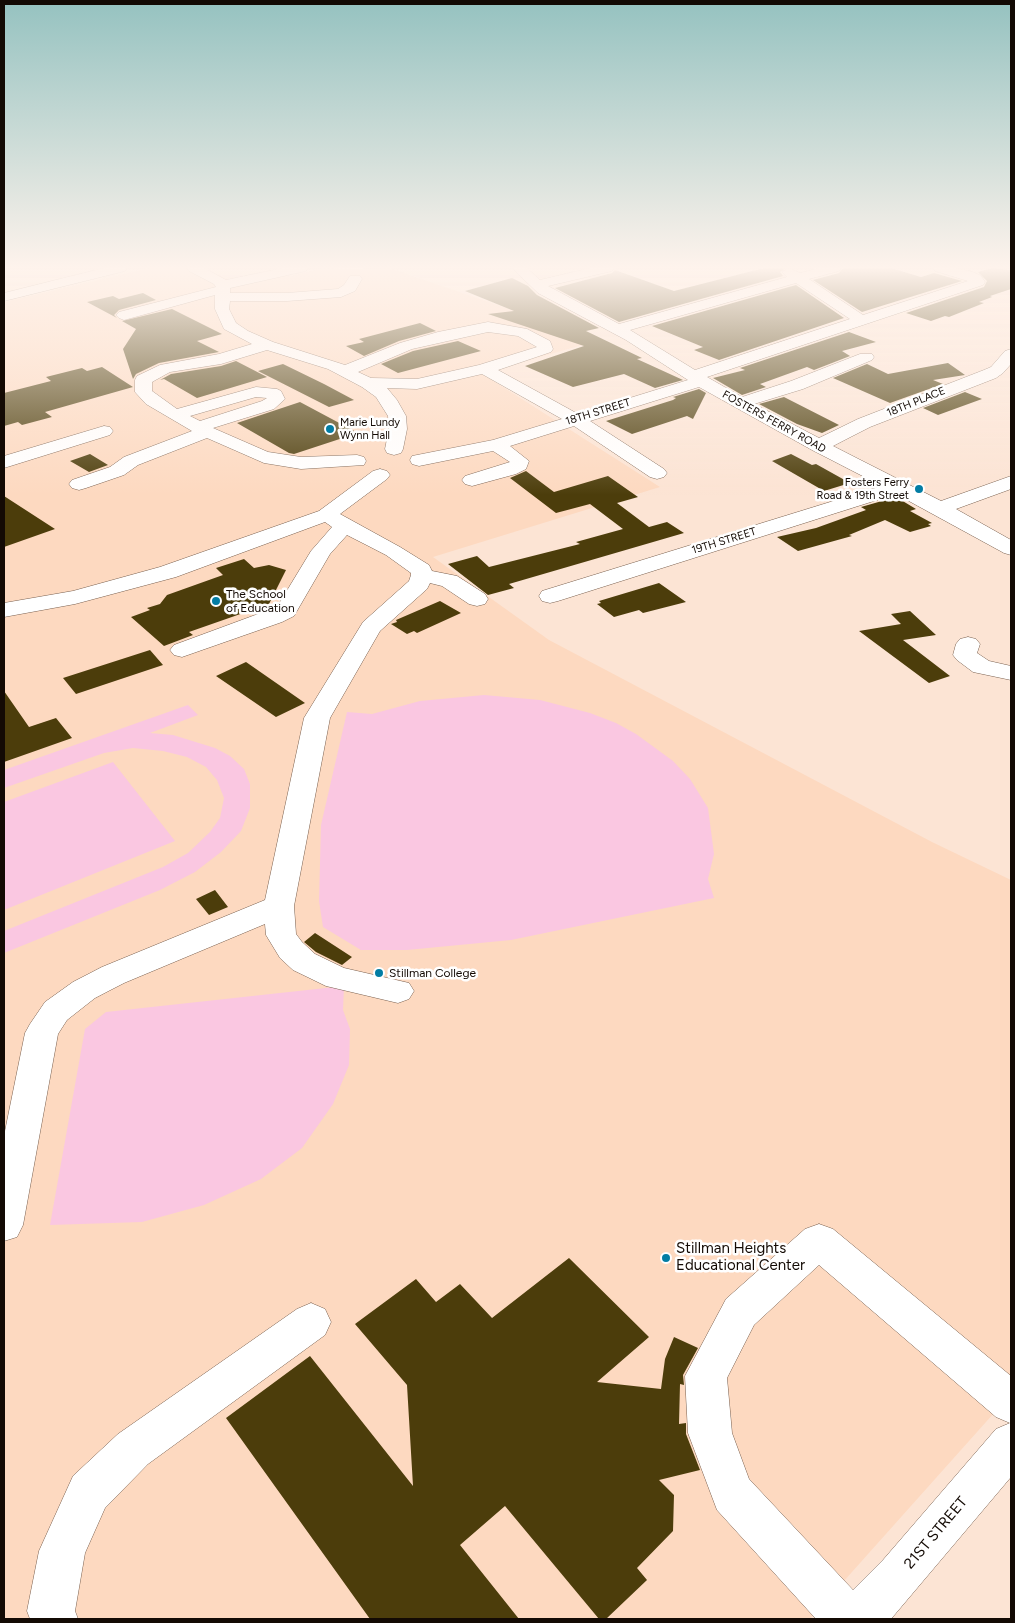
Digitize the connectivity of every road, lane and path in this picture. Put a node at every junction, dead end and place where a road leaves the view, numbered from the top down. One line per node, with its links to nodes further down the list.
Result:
1 (264, 344): 6 (street)
2 (417, 344): 10 (street)
3 (544, 344): 9 (street)
4 (641, 344): 11 (street, FOSTERS FERRY ROAD)
5 (798, 344): 11 (street, 18TH STREET)
6 (267, 345): 10 (street); 14 (street)
7 (1011, 354): 19 (street, 18TH PLACE)
8 (866, 357): 13 (street)
9 (484, 369): 12 (street); 15 (street)
10 (345, 371): 12 (street)
11 (698, 379): 13 (street, FOSTERS FERRY ROAD); 15 (street, 18TH STREET)
12 (368, 383): 20 (street)
13 (740, 403): 19 (street, FOSTERS FERRY ROAD)
14 (175, 415): 16 (street); 16 (street)
15 (575, 419): 18 (street, 18TH STREET); 24 (street)
16 (203, 430): 21 (street); 27 (street)
17 (104, 431): 22 (street)
18 (496, 445): 23 (street, 18TH STREET); 25 (street)
19 (818, 446): 28 (street, FOSTERS FERRY ROAD)
20 (394, 449): 21 (street); 23 (street)
21 (357, 461): 23 (street)
22 (4, 462)
23 (402, 470): 30 (street)
24 (657, 474)
25 (472, 480)
26 (1011, 482): 29 (street)
27 (79, 484)
28 (898, 487): 29 (street, FOSTERS FERRY ROAD); 33 (street, 19TH STREET)
29 (939, 509): 31 (street, FOSTERS FERRY ROAD)
30 (336, 520): 32 (street); 36 (street); 39 (street)
31 (1011, 549)
32 (422, 575): 34 (street); 41 (street)
33 (550, 596)
34 (477, 599)
35 (4, 610): 36 (street)
36 (48, 613): 37 (street)
37 (4, 628)
38 (968, 644): 40 (street)
39 (182, 650)
40 (1011, 672)
41 (280, 906): 42 (street); 43 (street)
42 (398, 991)
43 (4, 1226)
44 (311, 1322): 47 (street)
45 (1011, 1403): 48 (street)
46 (1011, 1444): 49 (street, 21ST STREET)
47 (54, 1619)
48 (848, 1619)
49 (859, 1619)

